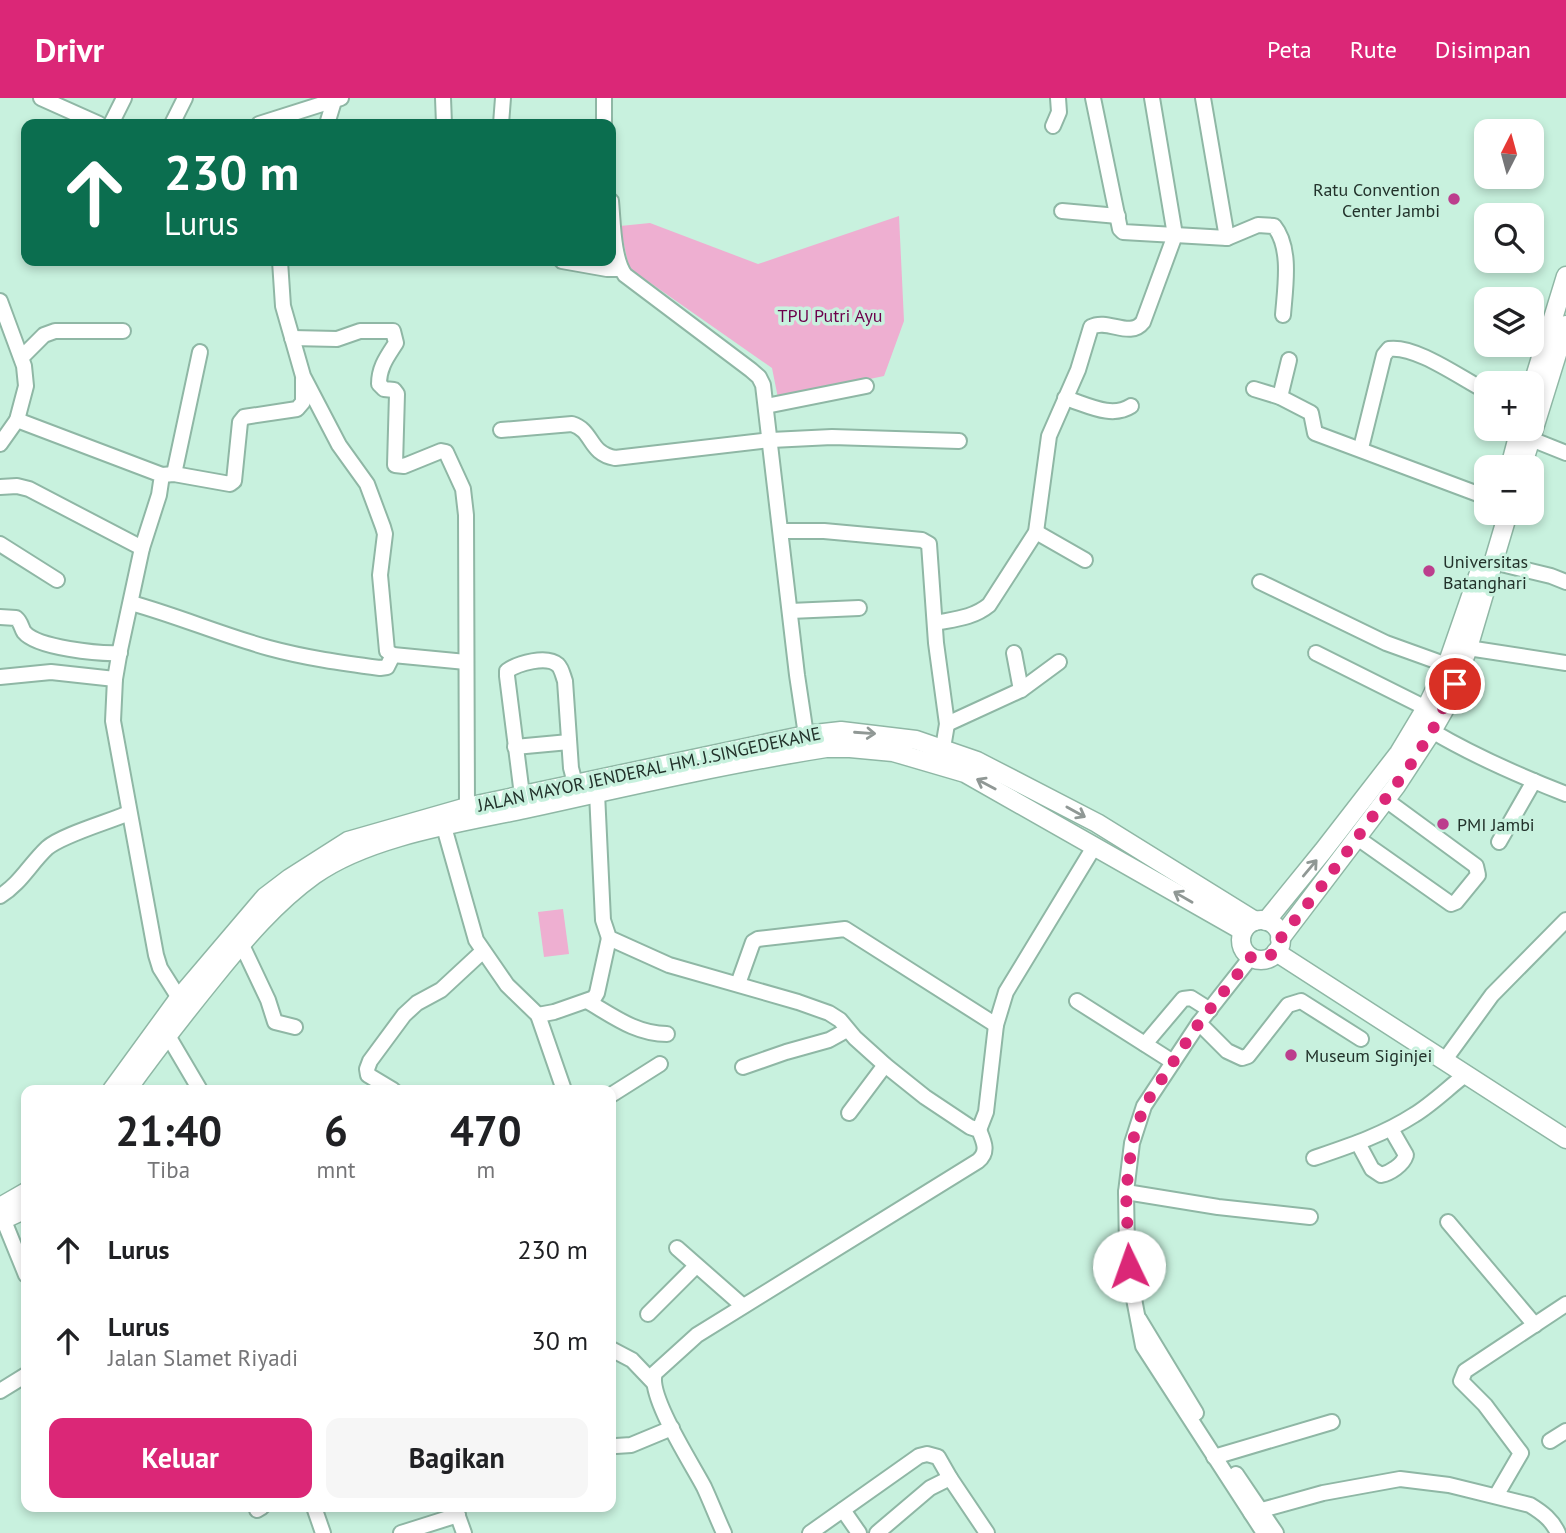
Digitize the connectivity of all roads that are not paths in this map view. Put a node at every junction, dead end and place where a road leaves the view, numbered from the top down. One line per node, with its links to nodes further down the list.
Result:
1 (41, 98): 12 (street)
2 (124, 98): 13 (street)
3 (186, 98): 14 (street)
4 (443, 98): 17 (street)
5 (503, 98): 18 (street)
6 (604, 98): 19 (street)
7 (1058, 98): 20 (street)
8 (1093, 98): 22 (street)
9 (1152, 98): 24 (street)
10 (1203, 98): 25 (street)
11 (337, 99): 15 (street); 16 (street)
12 (88, 119)
13 (114, 119)
14 (175, 119)
15 (275, 119)
16 (329, 119)
17 (444, 119)
18 (501, 119)
19 (604, 119)
20 (1053, 126)
21 (1062, 211): 22 (street)
22 (1118, 216): 24 (street)
23 (616, 235): 28 (street)
24 (1175, 235): 25 (street); 45 (street)
25 (1227, 238): 31 (street)
26 (280, 266): 34 (street)
27 (590, 266): 28 (street)
28 (621, 269): 46 (street)
29 (1565, 279): 38 (main road)
30 (0, 301): 36 (street)
31 (1283, 315)
32 (1566, 325): 41 (main road)
33 (123, 331): 36 (street)
34 (292, 338): 39 (street); 80 (street)
35 (200, 352): 56 (street)
36 (22, 357): 48 (street)
37 (1289, 360): 44 (street)
38 (1537, 371)
39 (303, 376): 56 (street); 79 (street)
40 (1474, 384): 54 (street)
41 (1544, 385)
42 (866, 386): 46 (street)
43 (1254, 389): 44 (street)
44 (1280, 397): 54 (street)
45 (1065, 398): 47 (street); 62 (street)
46 (766, 405): 50 (street)
47 (1131, 407)
48 (18, 419): 53 (street); 56 (street)
49 (501, 430): 50 (street)
50 (771, 440): 51 (street); 61 (street)
51 (959, 441)
52 (1541, 441): 55 (street)
53 (0, 444)
54 (1361, 449): 58 (street)
55 (1566, 453)
56 (168, 474): 64 (street)
57 (0, 487): 64 (street)
58 (1474, 492)
59 (1493, 525): 83 (main road)
60 (1504, 525): 66 (main road)
61 (781, 531): 72 (street); 74 (street)
62 (1036, 532): 65 (street); 74 (street)
63 (0, 544): 67 (street)
64 (142, 548): 70 (street)
65 (1085, 560)
66 (1493, 562): 69 (street); 75 (main road)
67 (57, 580)
68 (1260, 582): 83 (street)
69 (1566, 582)
70 (131, 603): 76 (street); 79 (street)
71 (859, 608): 72 (street)
72 (790, 611): 90 (street)
73 (0, 617): 76 (street)
74 (935, 623): 88 (street)
75 (1468, 648): 82 (street); 89 (main road)
76 (120, 653): 85 (street)
77 (1014, 653): 86 (street)
78 (1317, 653): 87 (street)
79 (393, 655): 80 (street)
80 (466, 662): 103 (street)
81 (1059, 663): 86 (street)
82 (1566, 663)
83 (1447, 665): 87 (main road)
84 (0, 677): 85 (street)
85 (115, 679): 104 (street)
86 (1021, 690): 88 (street)
87 (1426, 708): 94 (main road)
88 (947, 723): 93 (street)
89 (1432, 731): 94 (main road); 97 (street)
90 (806, 735): 93 (main road, JALAN MAYOR JENDERAL HM. J.SINGEDEKANE, one-way to 93); 95 (main road, JALAN MAYOR JENDERAL HM. J.SINGEDEKANE)
91 (569, 742): 92 (street); 92 (street); 98 (street)
92 (514, 747): 101 (street)
93 (943, 748): 111 (main road, JALAN MAYOR JENDERAL HM. J.SINGEDEKANE, one-way to 111)
94 (1405, 759): 102 (main road); 111 (main road, one-way to 94)
95 (694, 765): 96 (main road, JALAN MAYOR JENDERAL HM. J.SINGEDEKANE); 108 (main road, JALAN MAYOR JENDERAL HM. J.SINGEDEKANE, one-way to 95)
96 (669, 770): 98 (main road, JALAN MAYOR JENDERAL HM. J.SINGEDEKANE); 99 (main road, JALAN MAYOR JENDERAL HM. J.SINGEDEKANE)
97 (1534, 781): 100 (street); 107 (street)
98 (575, 783): 101 (main road, JALAN MAYOR JENDERAL HM. J.SINGEDEKANE)
99 (597, 793): 105 (main road, JALAN MAYOR JENDERAL HM. J.SINGEDEKANE); 112 (street)
100 (1566, 794)
101 (522, 795): 103 (main road, JALAN MAYOR JENDERAL HM. J.SINGEDEKANE)
102 (1386, 800): 106 (main road); 106 (street)
103 (467, 807): 118 (main road, JALAN MAYOR JENDERAL HM. J.SINGEDEKANE)
104 (129, 813): 109 (street); 118 (street)
105 (444, 827): 113 (main road, JALAN MAYOR JENDERAL HM. J.SINGEDEKANE); 115 (street)
106 (1356, 837): 114 (main road)
107 (1499, 842)
108 (1094, 847): 111 (main road, JALAN MAYOR JENDERAL HM. J.SINGEDEKANE, one-way to 108); 124 (street)
109 (0, 896)
110 (1566, 920): 131 (street)
111 (1255, 924): 114 (main road); 116 (main road)
112 (609, 938): 117 (street); 119 (street)
113 (242, 943): 125 (street); 127 (main road, JALAN MAYOR JENDERAL HM. J.SINGEDEKANE)
114 (1278, 945): 116 (main road); 131 (main road)
115 (482, 952): 122 (street); 140 (street)
116 (1251, 957): 121 (street)
117 (738, 984): 124 (street); 126 (street)
118 (179, 998): 137 (main road, JALAN MAYOR JENDERAL HM. J.SINGEDEKANE)
119 (587, 1001): 122 (street); 128 (street)
120 (1077, 1001): 130 (street)
121 (1210, 1010): 123 (street); 130 (street)
122 (538, 1015): 141 (street)
123 (1199, 1023): 129 (street); 132 (street)
124 (996, 1025): 145 (street)
125 (295, 1027)
126 (847, 1030): 134 (street); 135 (street)
127 (167, 1034): 138 (main road, JALAN MAYOR JENDERAL HM. J.SINGEDEKANE); 139 (street)
128 (667, 1034)
129 (1361, 1039)
130 (1145, 1044): 132 (street)
131 (1444, 1061): 136 (main road)
132 (1173, 1062): 149 (street)
133 (660, 1064): 142 (street)
134 (885, 1065): 143 (street); 145 (street)
135 (743, 1067)
136 (1465, 1075): 144 (street); 146 (main road)
137 (116, 1085)
138 (131, 1085)
139 (197, 1085)
140 (385, 1085)
141 (562, 1085)
142 (616, 1092)
143 (849, 1113)
144 (1391, 1129): 147 (street); 147 (street)
145 (979, 1130): 159 (street)
146 (1566, 1139)
147 (1358, 1143): 148 (street)
148 (1314, 1158)
149 (1126, 1192): 152 (street); 171 (street)
150 (21, 1197): 153 (main road)
151 (21, 1211): 153 (main road)
152 (1310, 1216)
153 (1, 1217): 156 (street)
154 (1448, 1222): 161 (street)
155 (677, 1248): 157 (street)
156 (21, 1263)
157 (696, 1266): 159 (street); 160 (street)
158 (1566, 1304): 161 (street)
159 (743, 1306): 164 (street)
160 (648, 1314)
161 (1535, 1325): 173 (street)
162 (616, 1352): 164 (street)
163 (21, 1378): 165 (street)
164 (653, 1382): 167 (street)
165 (0, 1391)
166 (1332, 1422): 171 (street)
167 (672, 1427): 170 (street); 182 (street)
168 (1566, 1431): 169 (street)
169 (1550, 1441)
170 (616, 1446)
171 (1218, 1455): 175 (street)
172 (950, 1478): 174 (street); 185 (street); 186 (street)
173 (1496, 1496): 175 (street); 189 (street)
174 (843, 1510): 183 (street); 184 (street)
175 (1255, 1511): 187 (street); 188 (street)
176 (316, 1512): 179 (street)
177 (454, 1512): 180 (street)
178 (457, 1512): 181 (street)
179 (323, 1533)
180 (401, 1533)
181 (464, 1533)
182 (724, 1533)
183 (810, 1533)
184 (859, 1533)
185 (877, 1533)
186 (986, 1533)
187 (1264, 1533)
188 (1276, 1533)
189 (1558, 1533)

